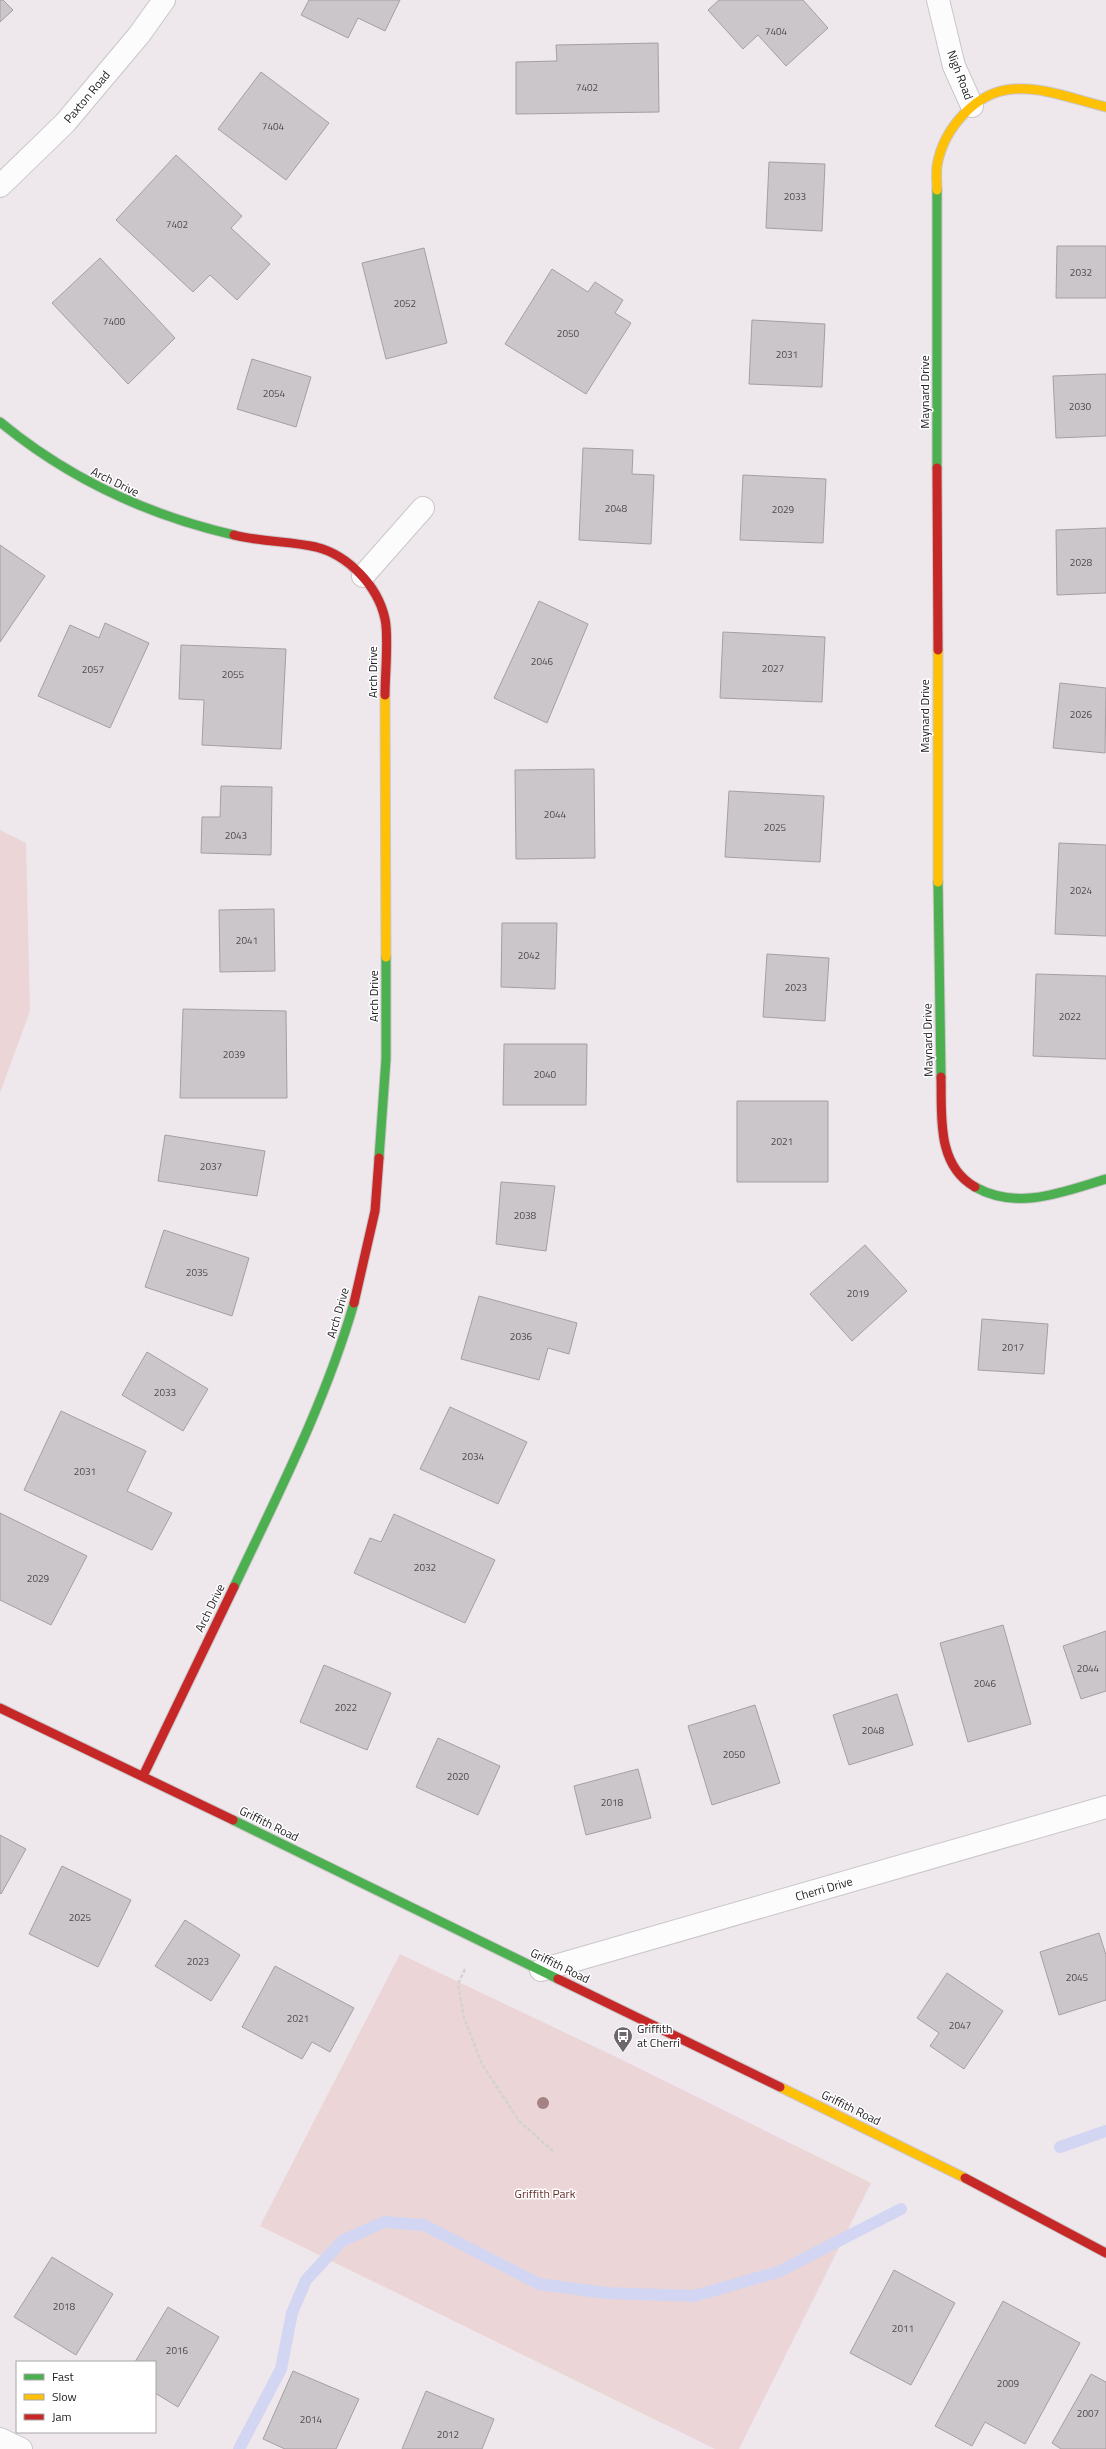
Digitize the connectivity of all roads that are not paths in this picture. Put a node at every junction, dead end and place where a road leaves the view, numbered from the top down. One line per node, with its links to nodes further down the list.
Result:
1 (164, 0): 5 (street, Paxton Road)
2 (938, 0): 3 (street, Nigh Road)
3 (972, 106): 4 (street, Nigh Road); 9 (street, Maynard Drive)
4 (1106, 107)
5 (0, 186)
6 (0, 422): 8 (street, Arch Drive)
7 (423, 508): 8 (street)
8 (363, 576): 11 (street, Arch Drive)
9 (1106, 1179)
10 (0, 1708): 11 (street, Griffith Road)
11 (143, 1776): 13 (street, Griffith Road)
12 (1106, 1807): 13 (street, Cherri Drive)
13 (542, 1970): 14 (street, Griffith Road)
14 (1106, 2253)
15 (0, 2439): 16 (street)
16 (21, 2449)

